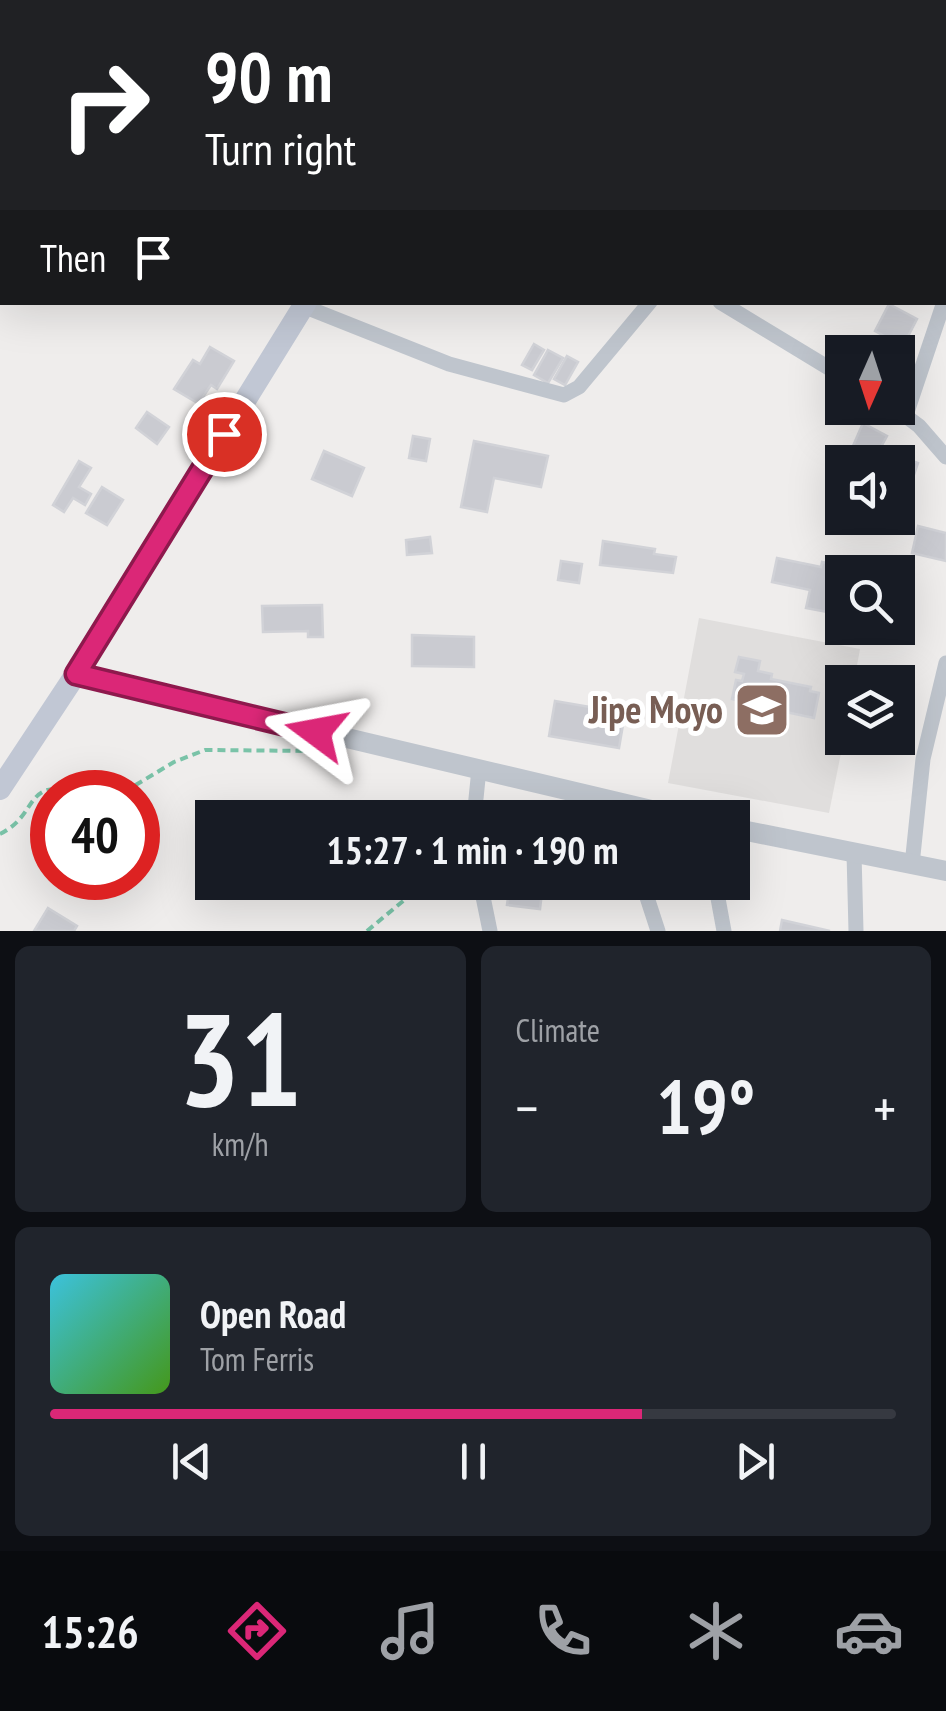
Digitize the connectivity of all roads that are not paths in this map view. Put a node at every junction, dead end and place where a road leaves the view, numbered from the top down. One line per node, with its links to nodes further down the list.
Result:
1 (304, 305): 11 (main road)
2 (307, 305): 3 (street)
3 (647, 305)
4 (725, 305): 6 (street)
5 (943, 305): 7 (street)
6 (825, 366)
7 (915, 374)
8 (914, 425): 9 (street)
9 (946, 456)
10 (946, 663): 18 (street)
11 (76, 674): 12 (street); 13 (main road)
12 (479, 769): 14 (street); 15 (street)
13 (0, 789)
14 (476, 800)
15 (589, 800)
16 (750, 832): 17 (street)
17 (854, 852): 18 (street); 26 (street)
18 (912, 865): 19 (street)
19 (946, 871)
20 (484, 900): 23 (street)
21 (648, 900): 24 (street)
22 (718, 900): 25 (street)
23 (490, 931)
24 (658, 931)
25 (724, 931)
26 (856, 931)

